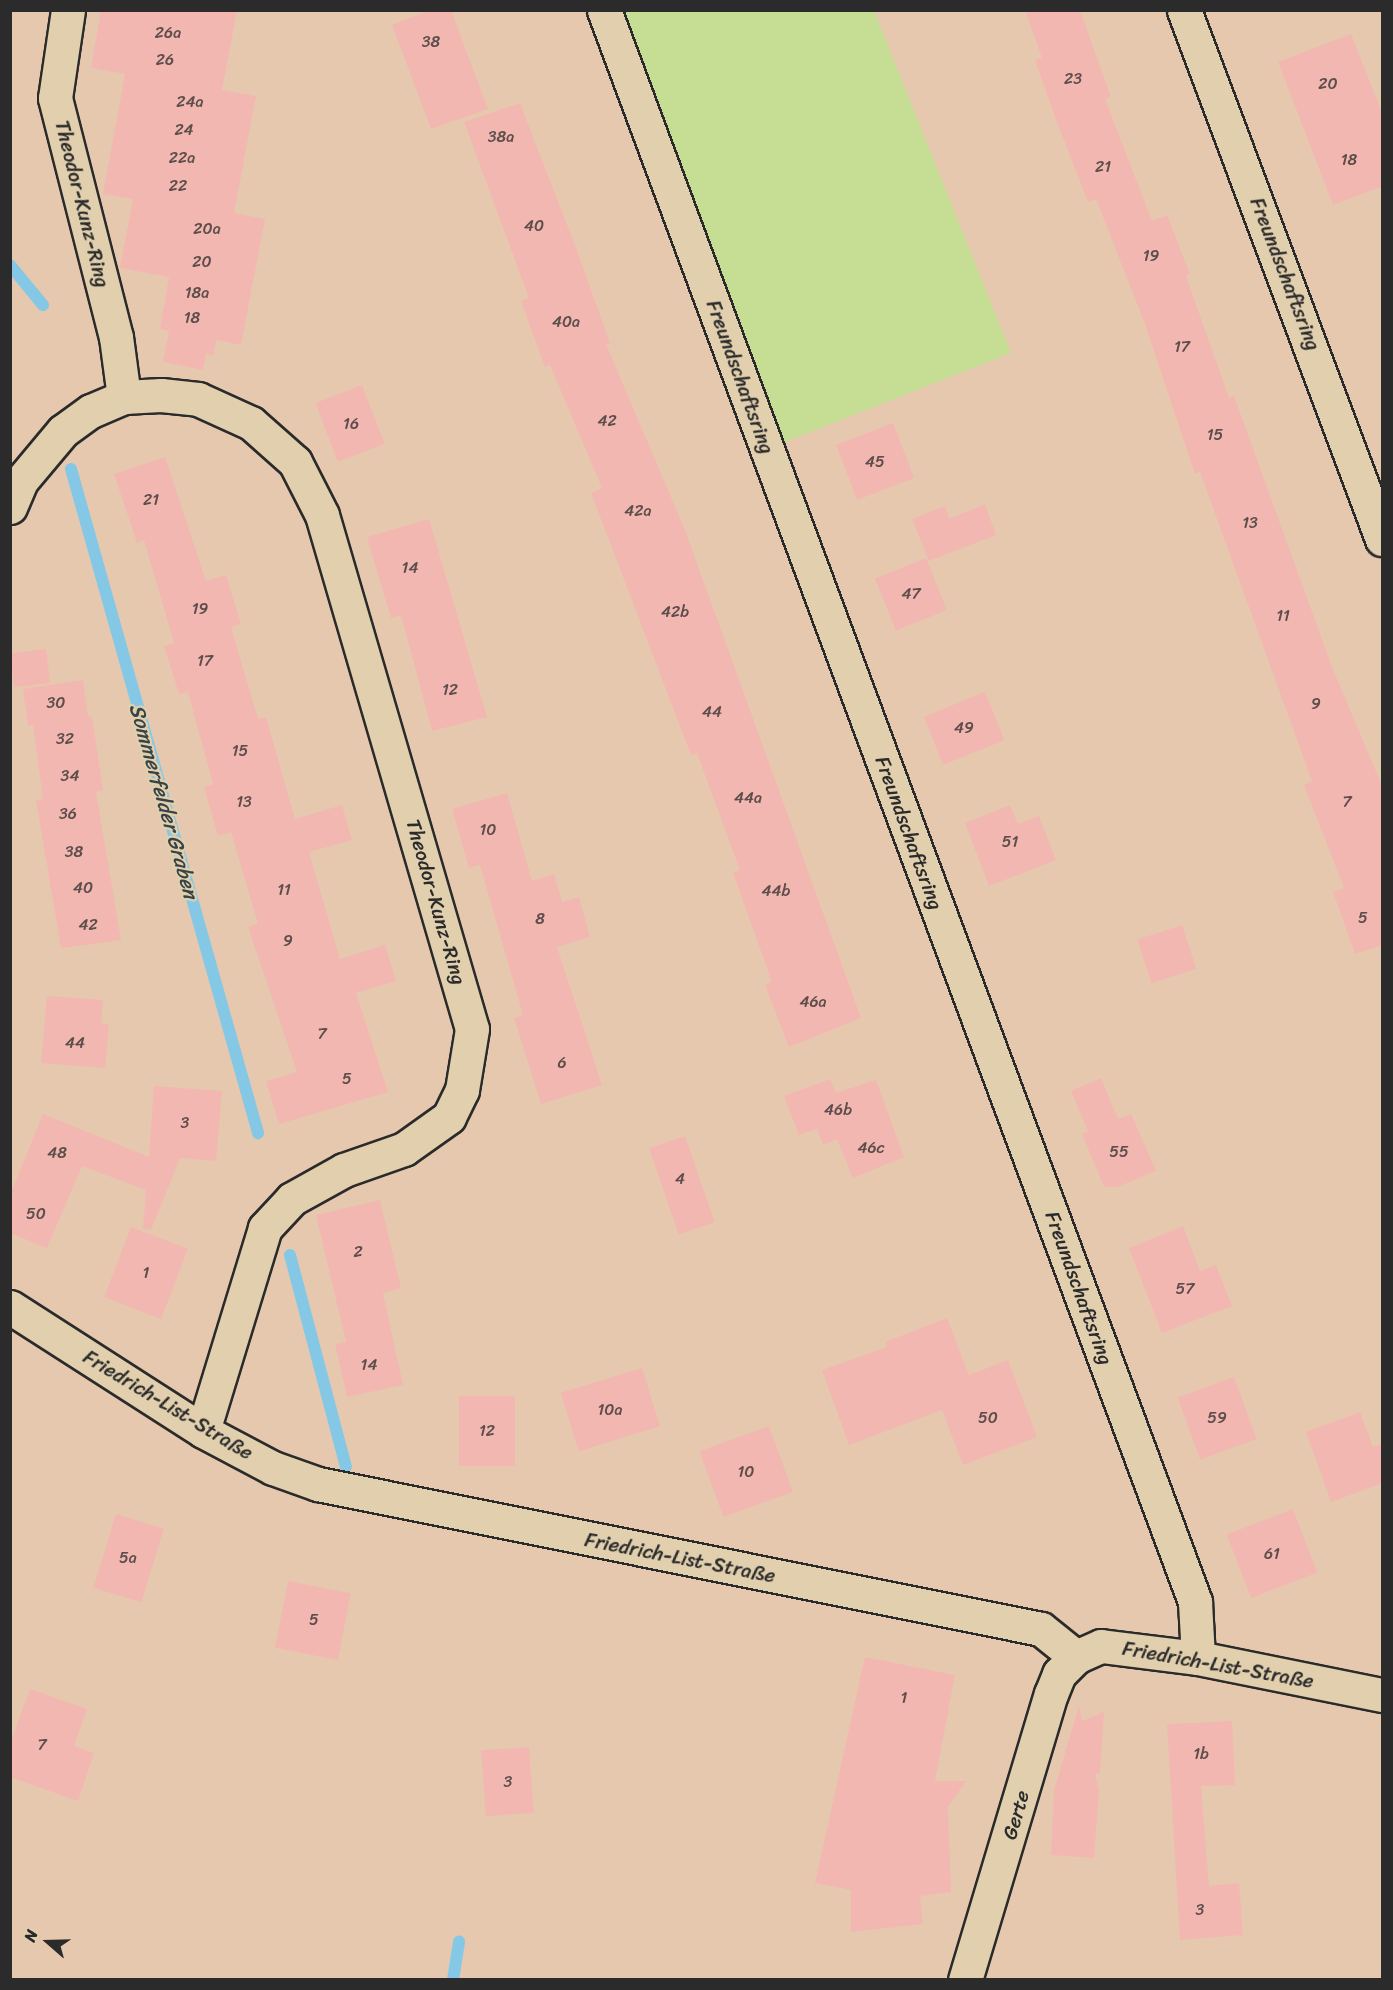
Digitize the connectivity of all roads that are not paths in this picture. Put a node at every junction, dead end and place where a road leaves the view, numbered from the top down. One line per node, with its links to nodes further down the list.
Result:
1 (68, 10): 4 (street, Theodor-Kunz-Ring)
2 (604, 10): 10 (street, Freundschaftsring)
3 (1184, 10): 6 (street, Freundschaftsring)
4 (124, 397): 5 (street, Theodor-Kunz-Ring); 8 (street, Theodor-Kunz-Ring)
5 (10, 507)
6 (1383, 539)
7 (10, 1307): 8 (street, Friedrich-List-Straße)
8 (203, 1431): 9 (street, Friedrich-List-Straße)
9 (1076, 1657): 10 (street, Friedrich-List-Straße); 12 (street, Gerte)
10 (1198, 1658): 11 (street, Friedrich-List-Straße)
11 (1383, 1695)
12 (965, 1980)

